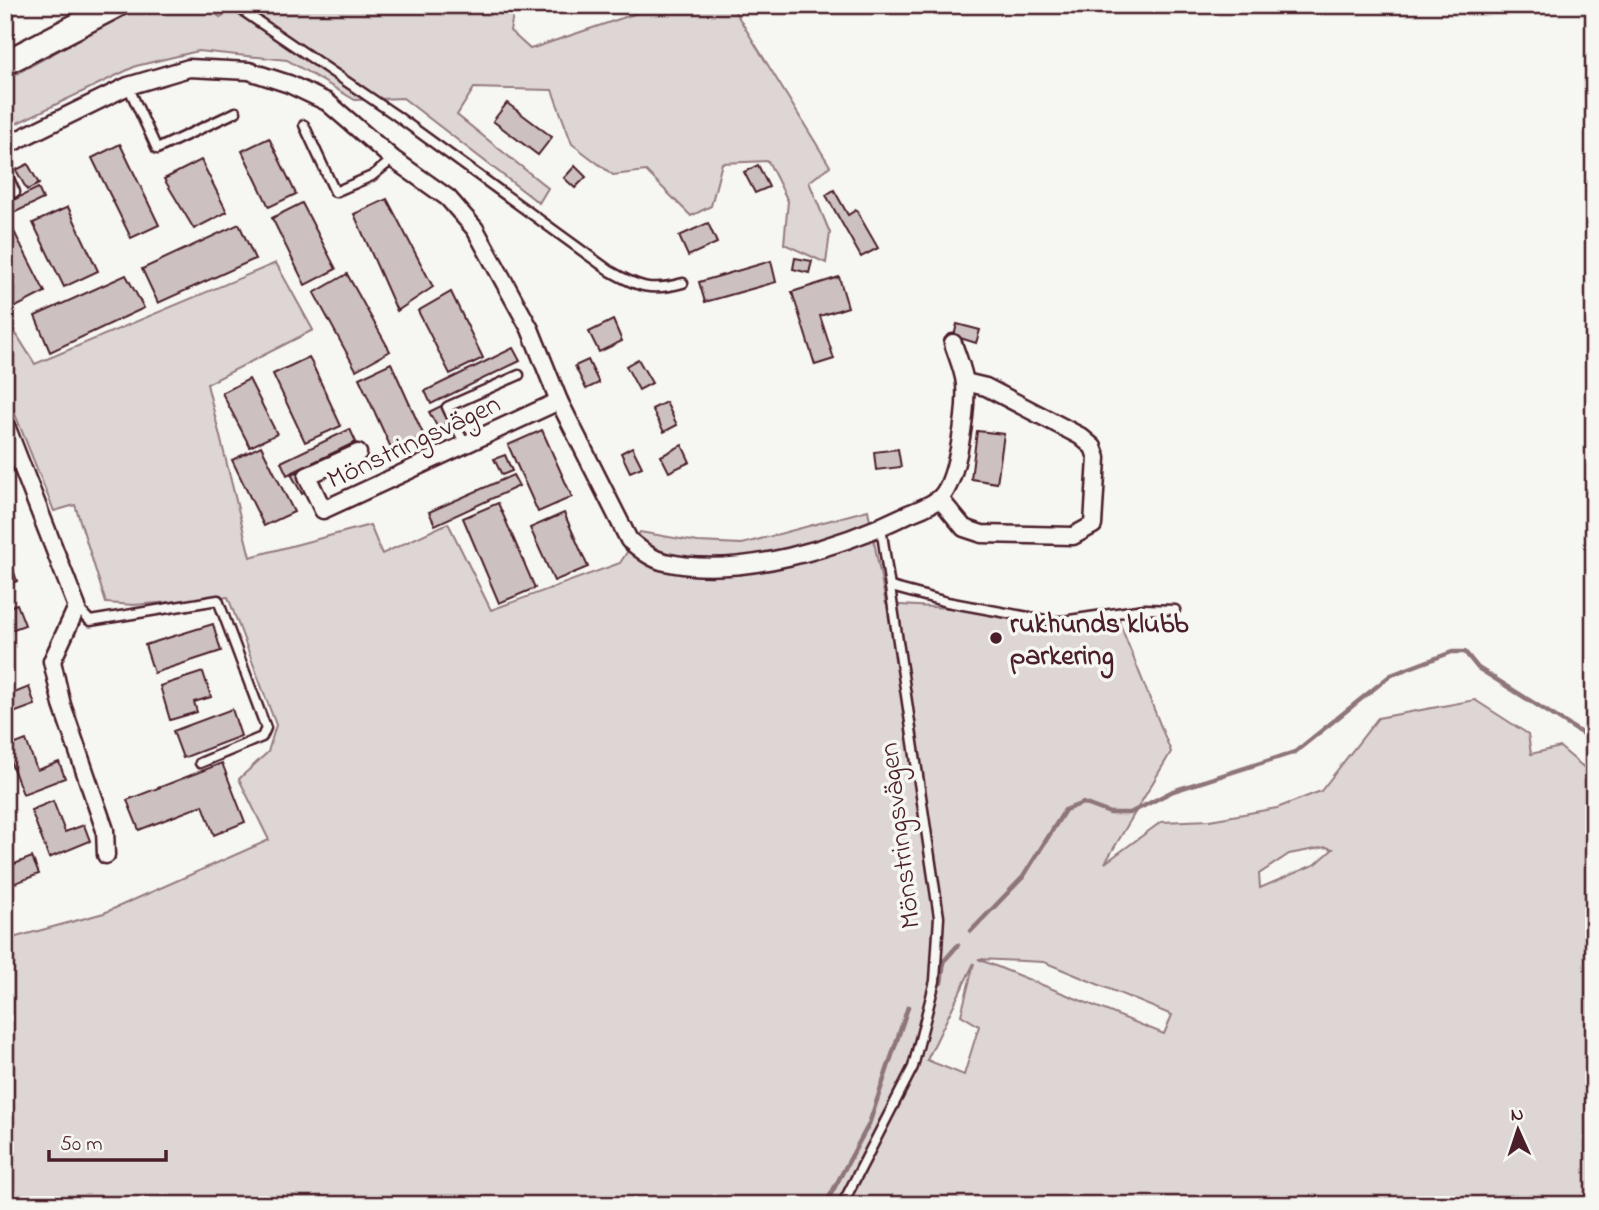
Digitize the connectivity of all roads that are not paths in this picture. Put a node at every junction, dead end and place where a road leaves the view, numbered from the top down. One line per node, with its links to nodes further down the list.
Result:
1 (117, 5): 3 (street)
2 (234, 5): 11 (lane)
3 (5, 63)
4 (128, 86): 5 (lane); 7 (street); 8 (street)
5 (236, 112)
6 (304, 125): 8 (lane)
7 (5, 146)
8 (393, 159): 15 (street)
9 (5, 170): 10 (lane)
10 (5, 196)
11 (683, 283)
12 (953, 343): 14 (street)
13 (519, 375): 17 (lane)
14 (965, 382): 19 (street); 19 (street)
15 (559, 401): 17 (street, Mönstringsvägen); 20 (street)
16 (7, 432): 22 (street)
17 (465, 445): 18 (street, Mönstringsvägen)
18 (358, 453)
19 (940, 499): 20 (street)
20 (881, 527): 21 (lane, Mönstringsvägen)
21 (891, 587): 23 (lane); 26 (lane, Mönstringsvägen)
22 (77, 607): 24 (lane); 25 (street)
23 (1175, 610)
24 (200, 763)
25 (106, 855)
26 (842, 1205)

